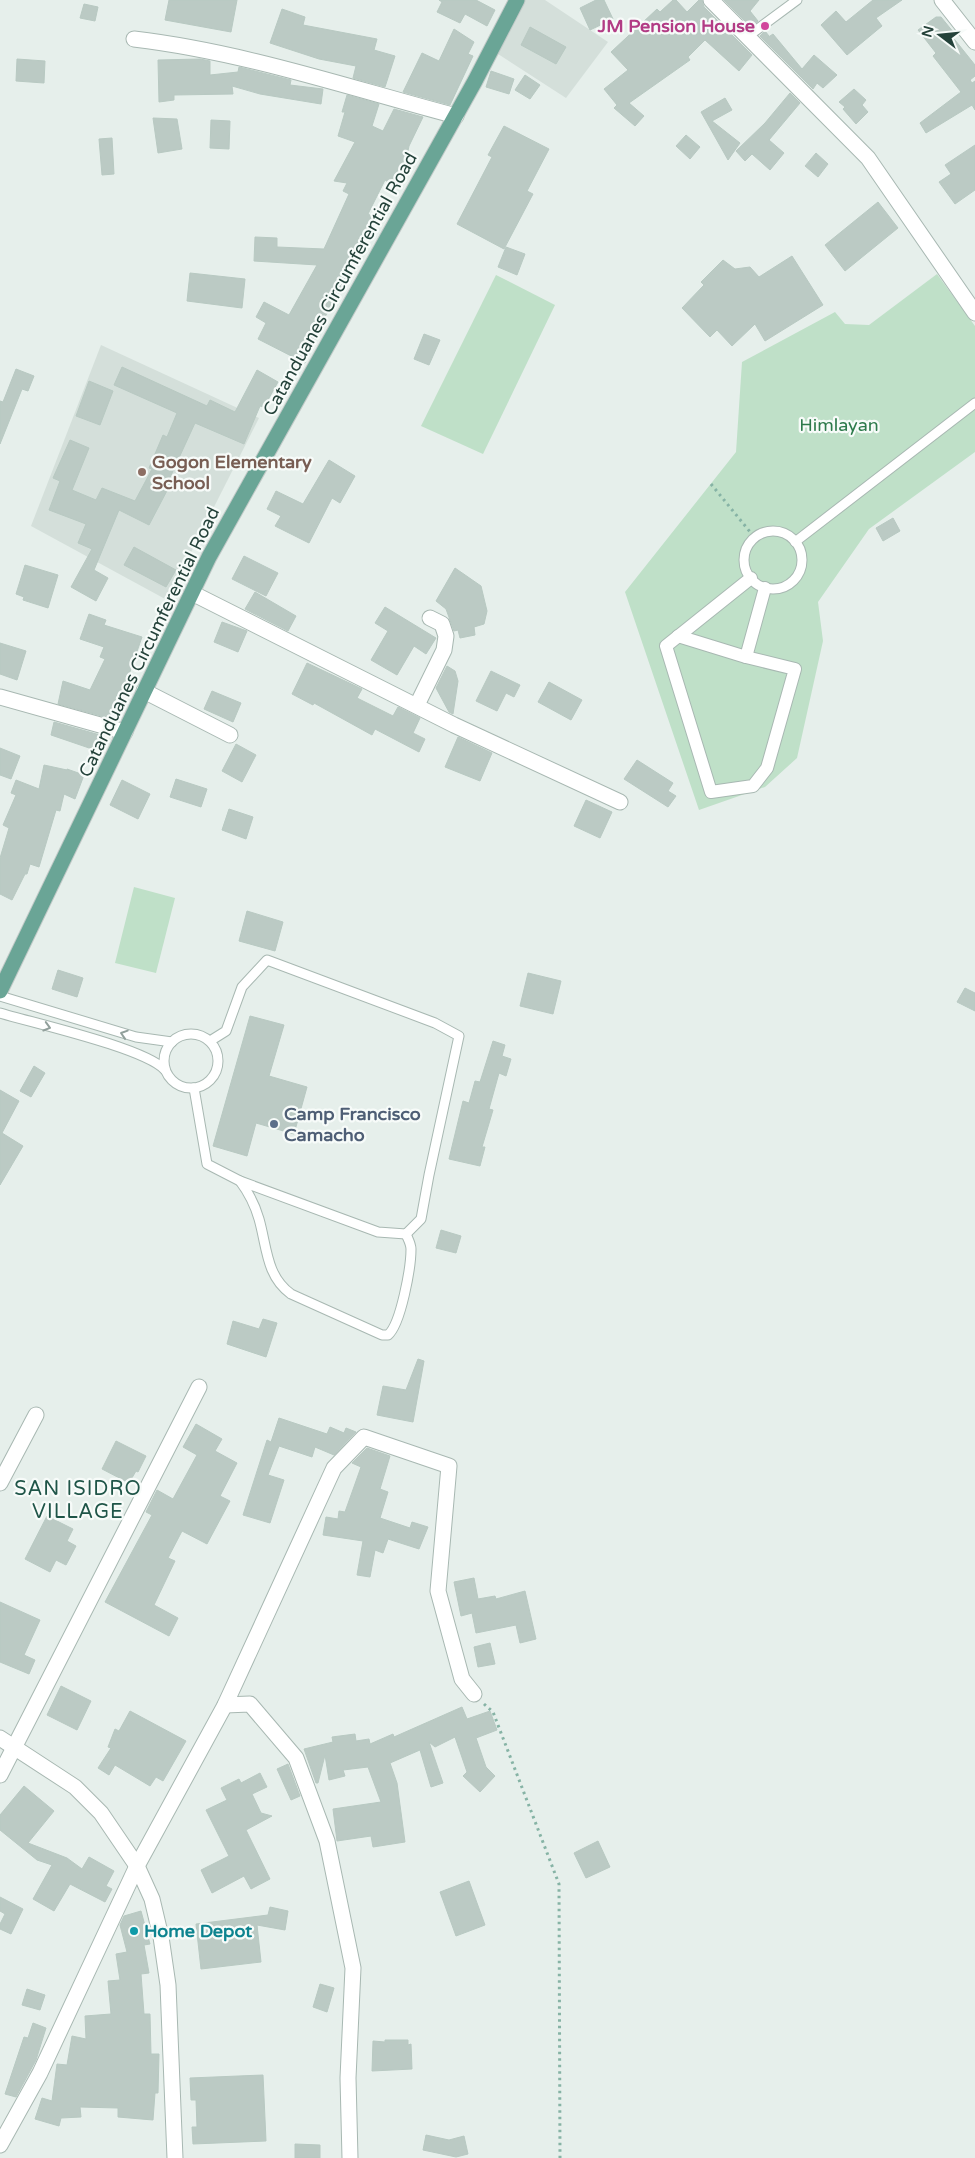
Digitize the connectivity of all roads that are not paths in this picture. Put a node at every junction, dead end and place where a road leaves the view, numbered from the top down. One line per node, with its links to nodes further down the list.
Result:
1 (517, 0): 8 (main road, Catanduanes Circumferential Road)
2 (711, 0): 5 (street)
3 (797, 0): 5 (lane)
4 (942, 0): 7 (street)
5 (746, 37): 9 (street)
6 (134, 40): 8 (street)
7 (975, 42)
8 (456, 116): 14 (main road, Catanduanes Circumferential Road)
9 (975, 313)
10 (975, 403): 11 (lane)
11 (796, 542): 12 (lane); 13 (lane)
12 (750, 578): 13 (lane); 16 (street)
13 (765, 588): 17 (street)
14 (192, 592): 18 (main road, Catanduanes Circumferential Road); 20 (street)
15 (430, 618): 20 (street)
16 (678, 636): 17 (street); 17 (street)
17 (746, 656)
18 (144, 691): 21 (main road, Catanduanes Circumferential Road); 22 (street)
19 (0, 697): 21 (street)
20 (417, 705): 23 (street)
21 (125, 732): 24 (main road, Catanduanes Circumferential Road)
22 (230, 735)
23 (620, 802)
24 (0, 991)
25 (0, 996): 28 (lane, one-way to 25)
26 (0, 1013): 29 (lane, one-way to 29)
27 (210, 1041): 28 (lane); 30 (lane); 32 (lane)
28 (172, 1042): 29 (lane)
29 (165, 1070): 30 (lane)
30 (194, 1088): 31 (lane)
31 (240, 1181): 32 (lane); 32 (lane)
32 (406, 1234)
33 (199, 1387): 39 (street)
34 (36, 1415): 35 (street)
35 (0, 1483)
36 (474, 1694): 37 (street)
37 (225, 1705): 41 (street); 44 (street)
38 (0, 1738): 39 (street)
39 (15, 1746): 40 (street); 41 (street)
40 (0, 1775)
41 (136, 1866): 42 (street); 43 (street)
42 (0, 2145)
43 (174, 2158)
44 (350, 2158)

